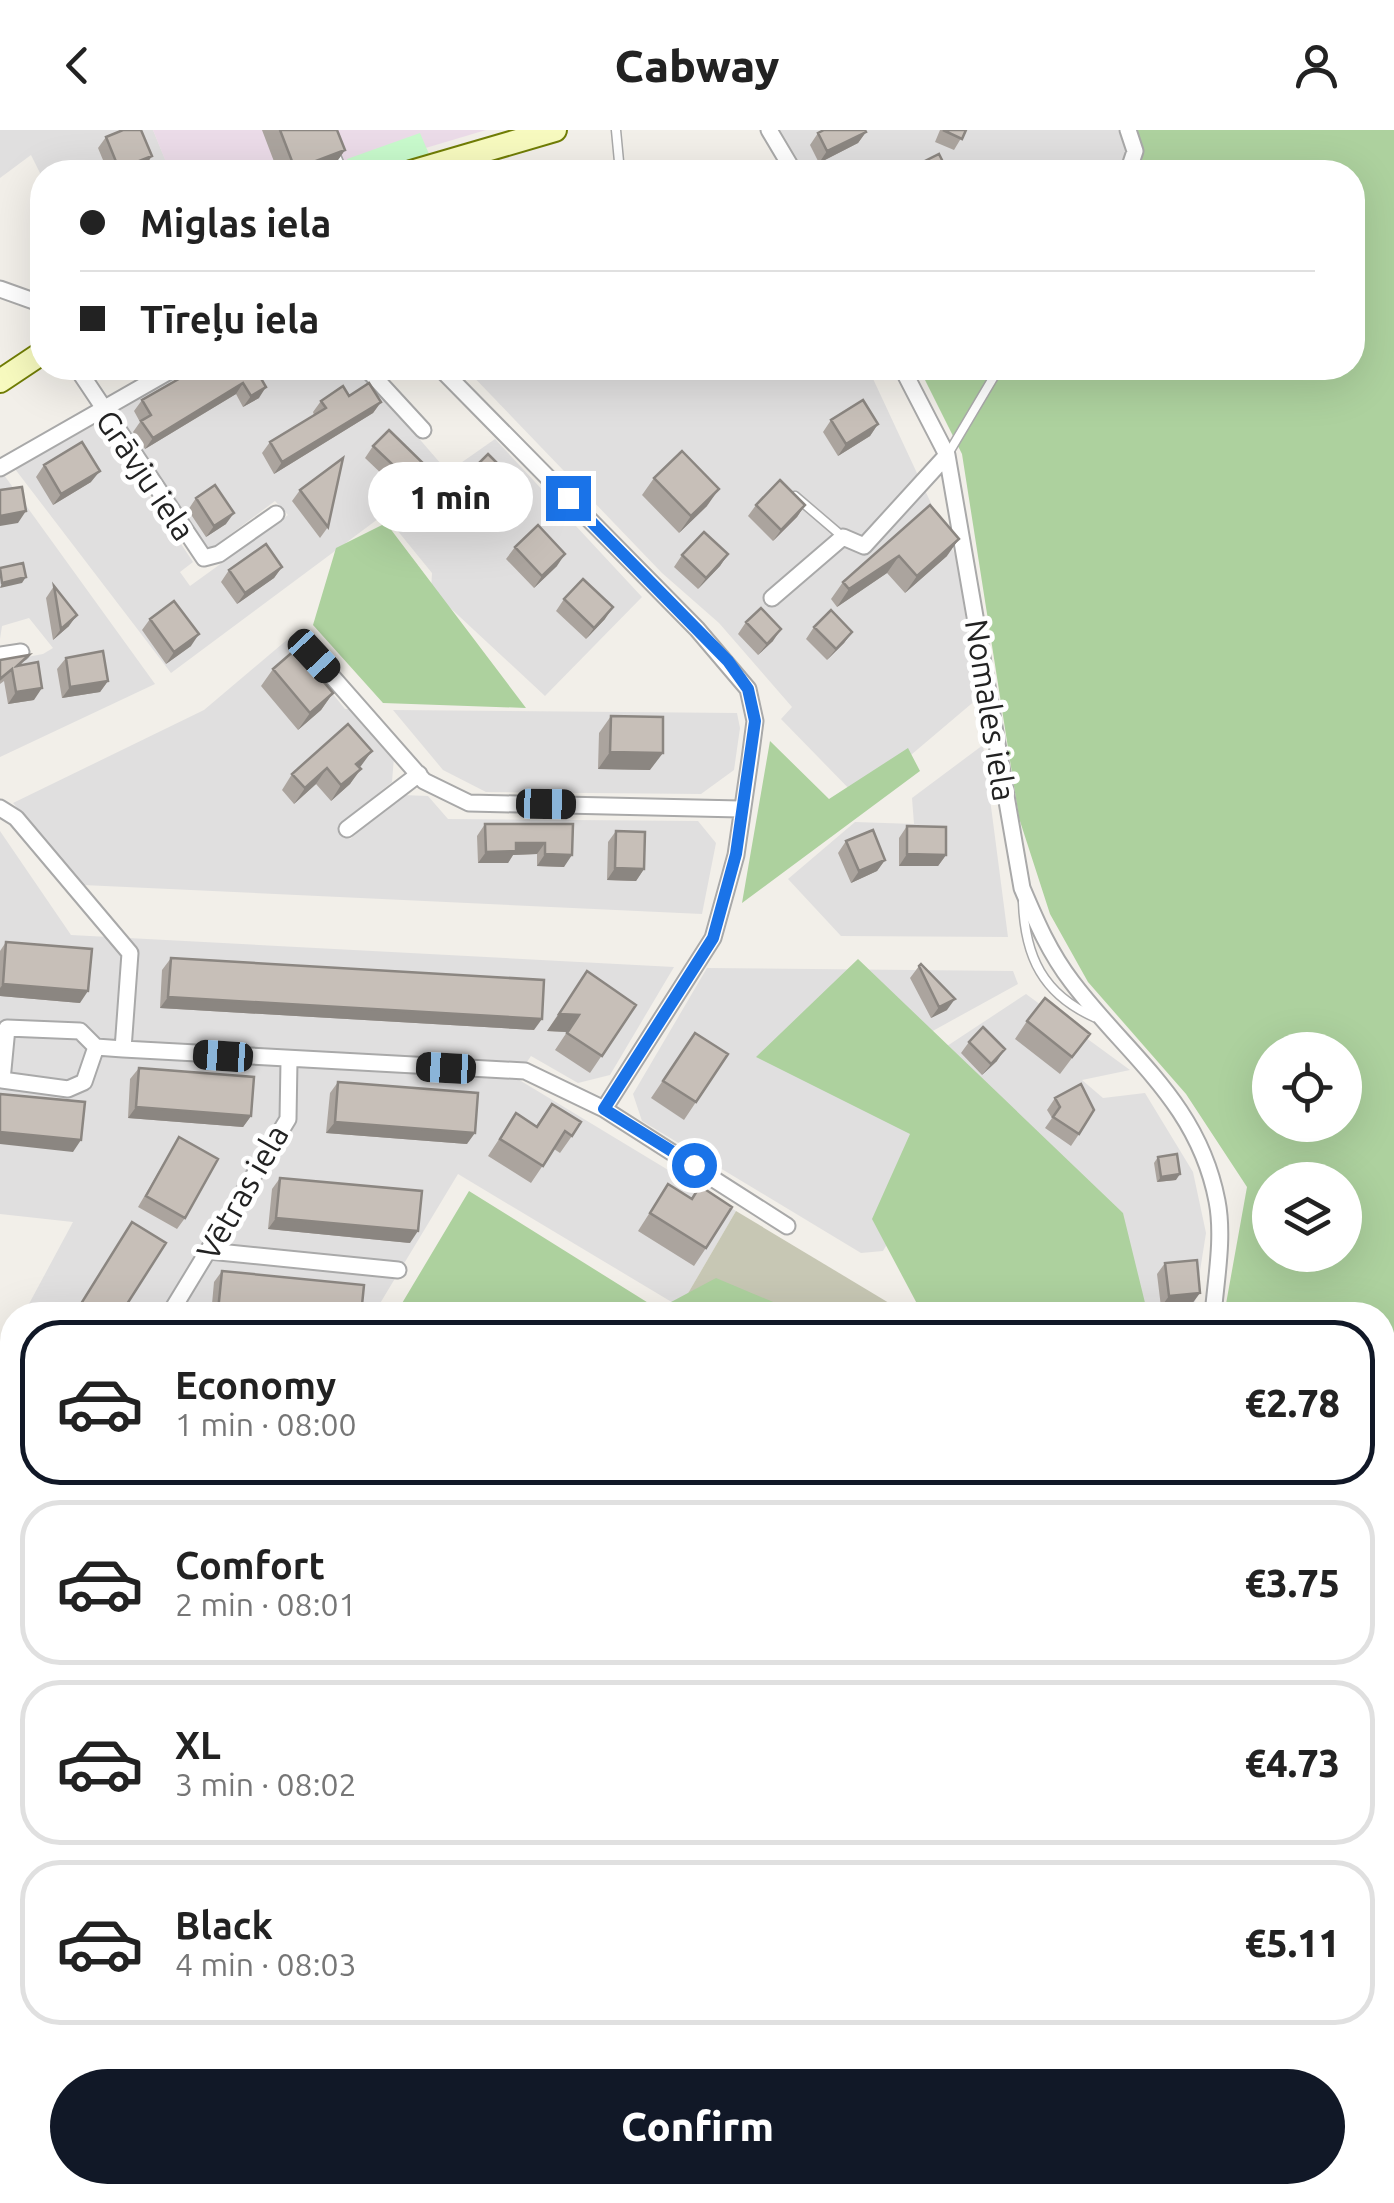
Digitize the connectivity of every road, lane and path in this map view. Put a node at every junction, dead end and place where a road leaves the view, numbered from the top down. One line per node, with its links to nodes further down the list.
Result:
1 (616, 130): 8 (lane)
2 (769, 130): 9 (street)
3 (1128, 130): 10 (street)
4 (533, 133): 7 (street)
5 (330, 141): 6 (lane)
6 (338, 160)
7 (449, 160)
8 (619, 160)
9 (787, 160)
10 (1132, 160)
11 (0, 289): 12 (street)
12 (30, 300)
13 (30, 361): 14 (street)
14 (1, 379)
15 (84, 380): 21 (street, Grāvju iela)
16 (155, 380): 21 (street)
17 (377, 380): 22 (street)
18 (452, 380): 34 (street)
19 (908, 380): 23 (street, Nomales iela)
20 (992, 380): 23 (lane)
21 (103, 412): 24 (street); 26 (street, Grāvju iela)
22 (422, 430)
23 (947, 455): 27 (street); 36 (street, Nomales iela)
24 (0, 468)
25 (794, 496): 27 (lane)
26 (276, 514)
27 (843, 537): 28 (street)
28 (772, 598)
29 (21, 652): 30 (street)
30 (0, 655)
31 (314, 656): 32 (street)
32 (418, 774): 34 (street); 35 (street)
33 (0, 808): 39 (street)
34 (740, 808): 41 (street)
35 (347, 828)
36 (1022, 888): 37 (street); 37 (lane, Nomales iela)
37 (1108, 1024): 46 (street)
38 (96, 1048): 38 (street); 39 (street)
39 (124, 1049): 40 (street)
40 (289, 1061): 41 (street); 43 (street, Vētras iela)
41 (604, 1109): 42 (street)
42 (787, 1226)
43 (210, 1251): 44 (street); 45 (street, Vētras iela)
44 (398, 1270)
45 (177, 1302)
46 (1213, 1302)

